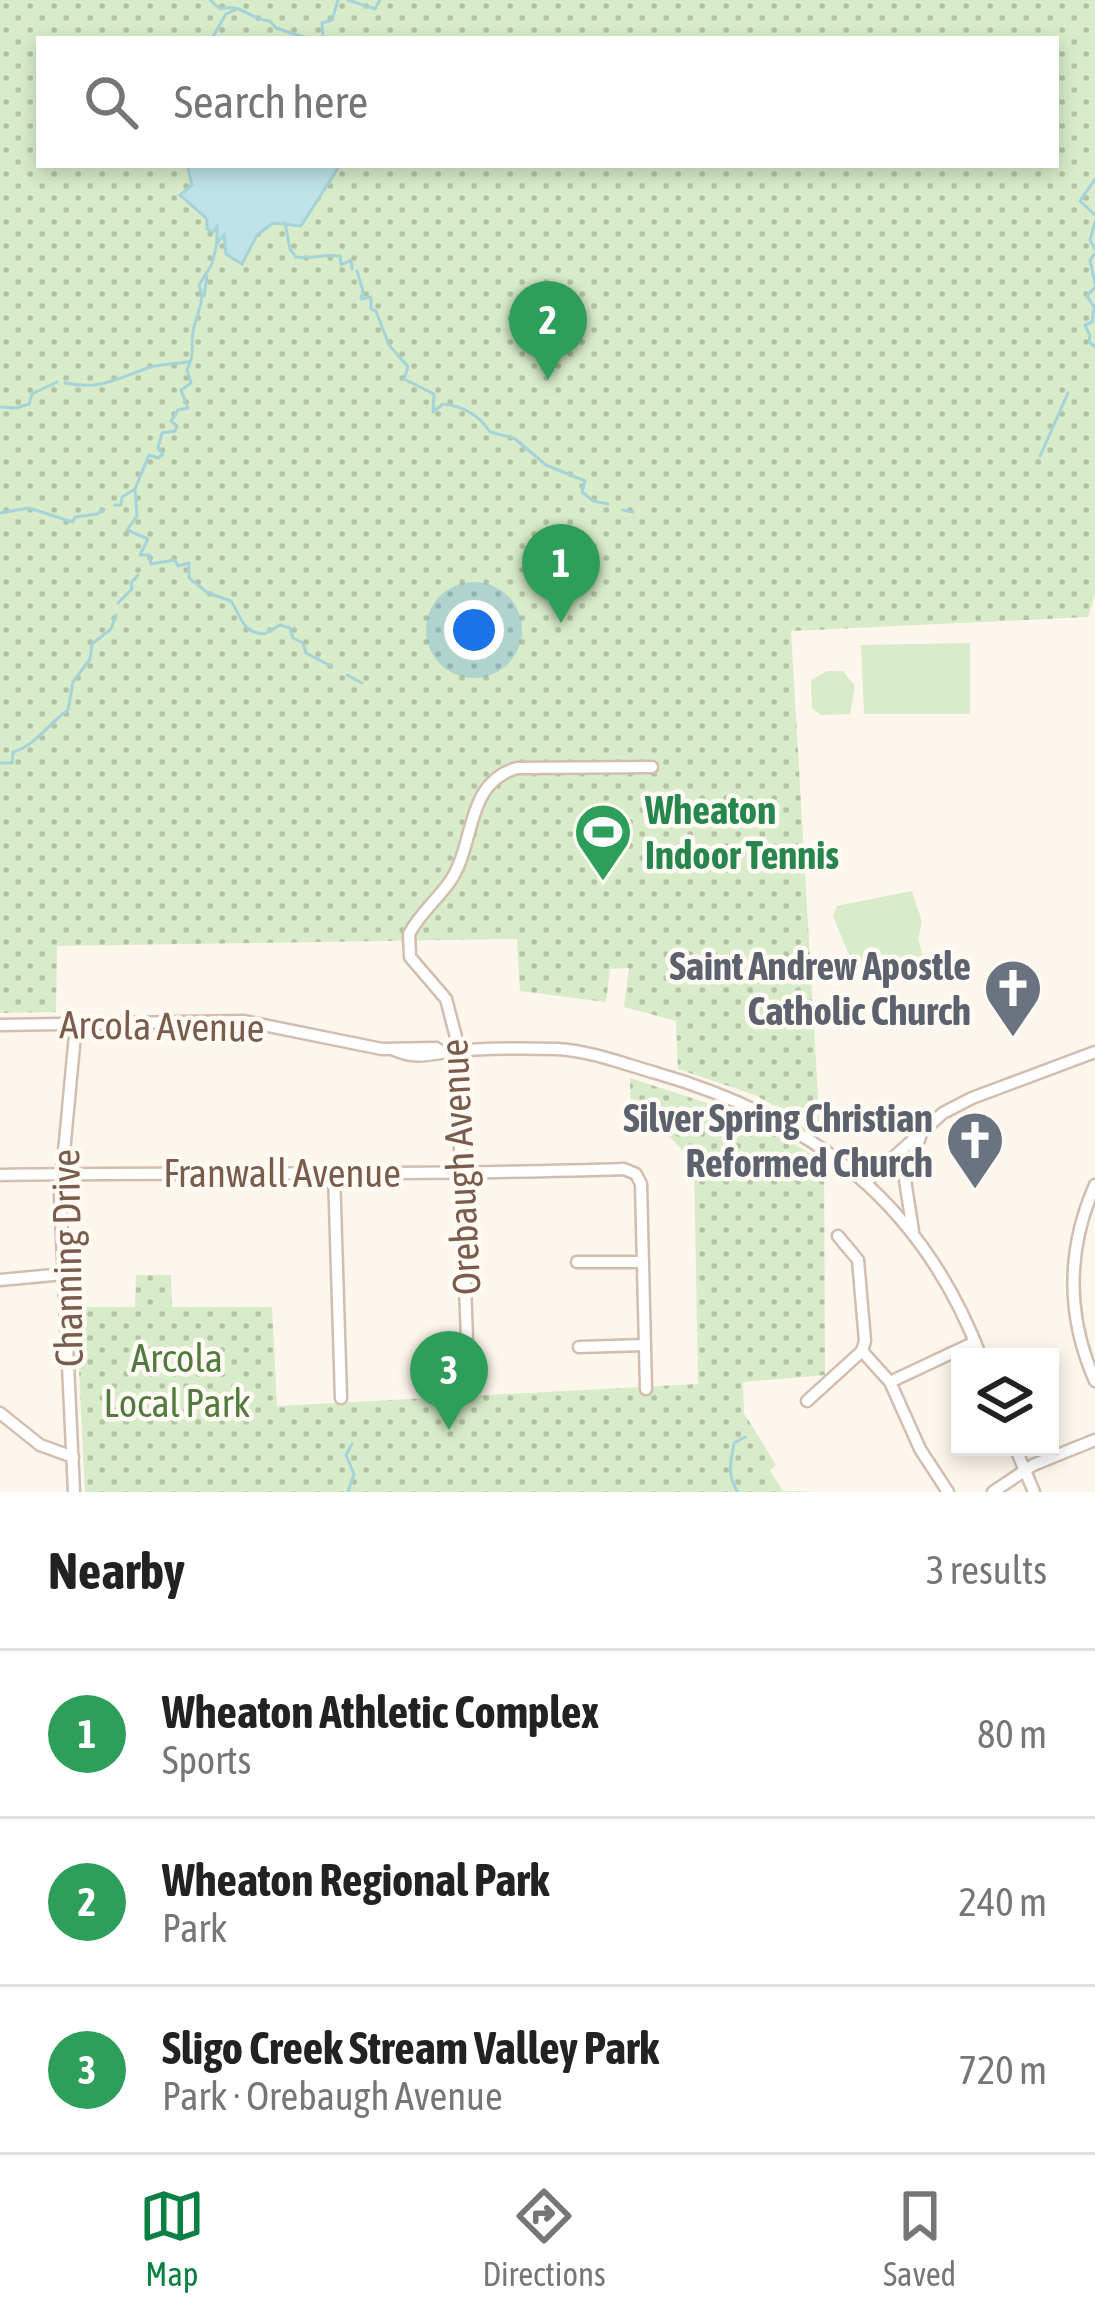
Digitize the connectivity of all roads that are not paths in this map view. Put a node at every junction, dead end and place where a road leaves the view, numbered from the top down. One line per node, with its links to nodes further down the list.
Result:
1 (652, 767): 4 (street, Orebaugh Avenue)
2 (76, 1024): 3 (street, Arcola Avenue); 4 (street, Arcola Avenue); 8 (street, Channing Drive)
3 (0, 1025)
4 (457, 1052): 9 (street, Orebaugh Avenue); 11 (street, Arcola Avenue)
5 (1095, 1052): 6 (street)
6 (922, 1130): 11 (street); 13 (street)
7 (334, 1173): 8 (street, Franwall Avenue); 9 (street, Franwall Avenue); 28 (street)
8 (61, 1174): 10 (street, Franwall Avenue); 17 (street, Channing Drive)
9 (461, 1174): 16 (street, Franwall Avenue); 27 (street, Orebaugh Avenue)
10 (0, 1175)
11 (867, 1181): 13 (street, Arcola Avenue)
12 (1095, 1184): 25 (street)
13 (914, 1235): 19 (street, Arcola Avenue)
14 (838, 1236): 23 (street)
15 (577, 1262): 16 (street)
16 (643, 1262): 20 (street)
17 (64, 1274): 18 (street); 32 (street, Channing Drive)
18 (0, 1280)
19 (975, 1342): 22 (street, Arcola Avenue); 24 (street)
20 (645, 1345): 21 (street); 26 (street)
21 (579, 1347)
22 (977, 1348)
23 (862, 1351): 24 (street); 29 (street)
24 (890, 1382): 36 (street)
25 (1095, 1382)
26 (646, 1389)
27 (470, 1395)
28 (341, 1398)
29 (807, 1401)
30 (0, 1413): 32 (street)
31 (1095, 1440): 34 (street)
32 (73, 1456): 35 (street, Channing Drive)
33 (1018, 1456): 34 (street)
34 (1024, 1472): 37 (street); 38 (street)
35 (74, 1492)
36 (949, 1492)
37 (993, 1492)
38 (1034, 1492)

